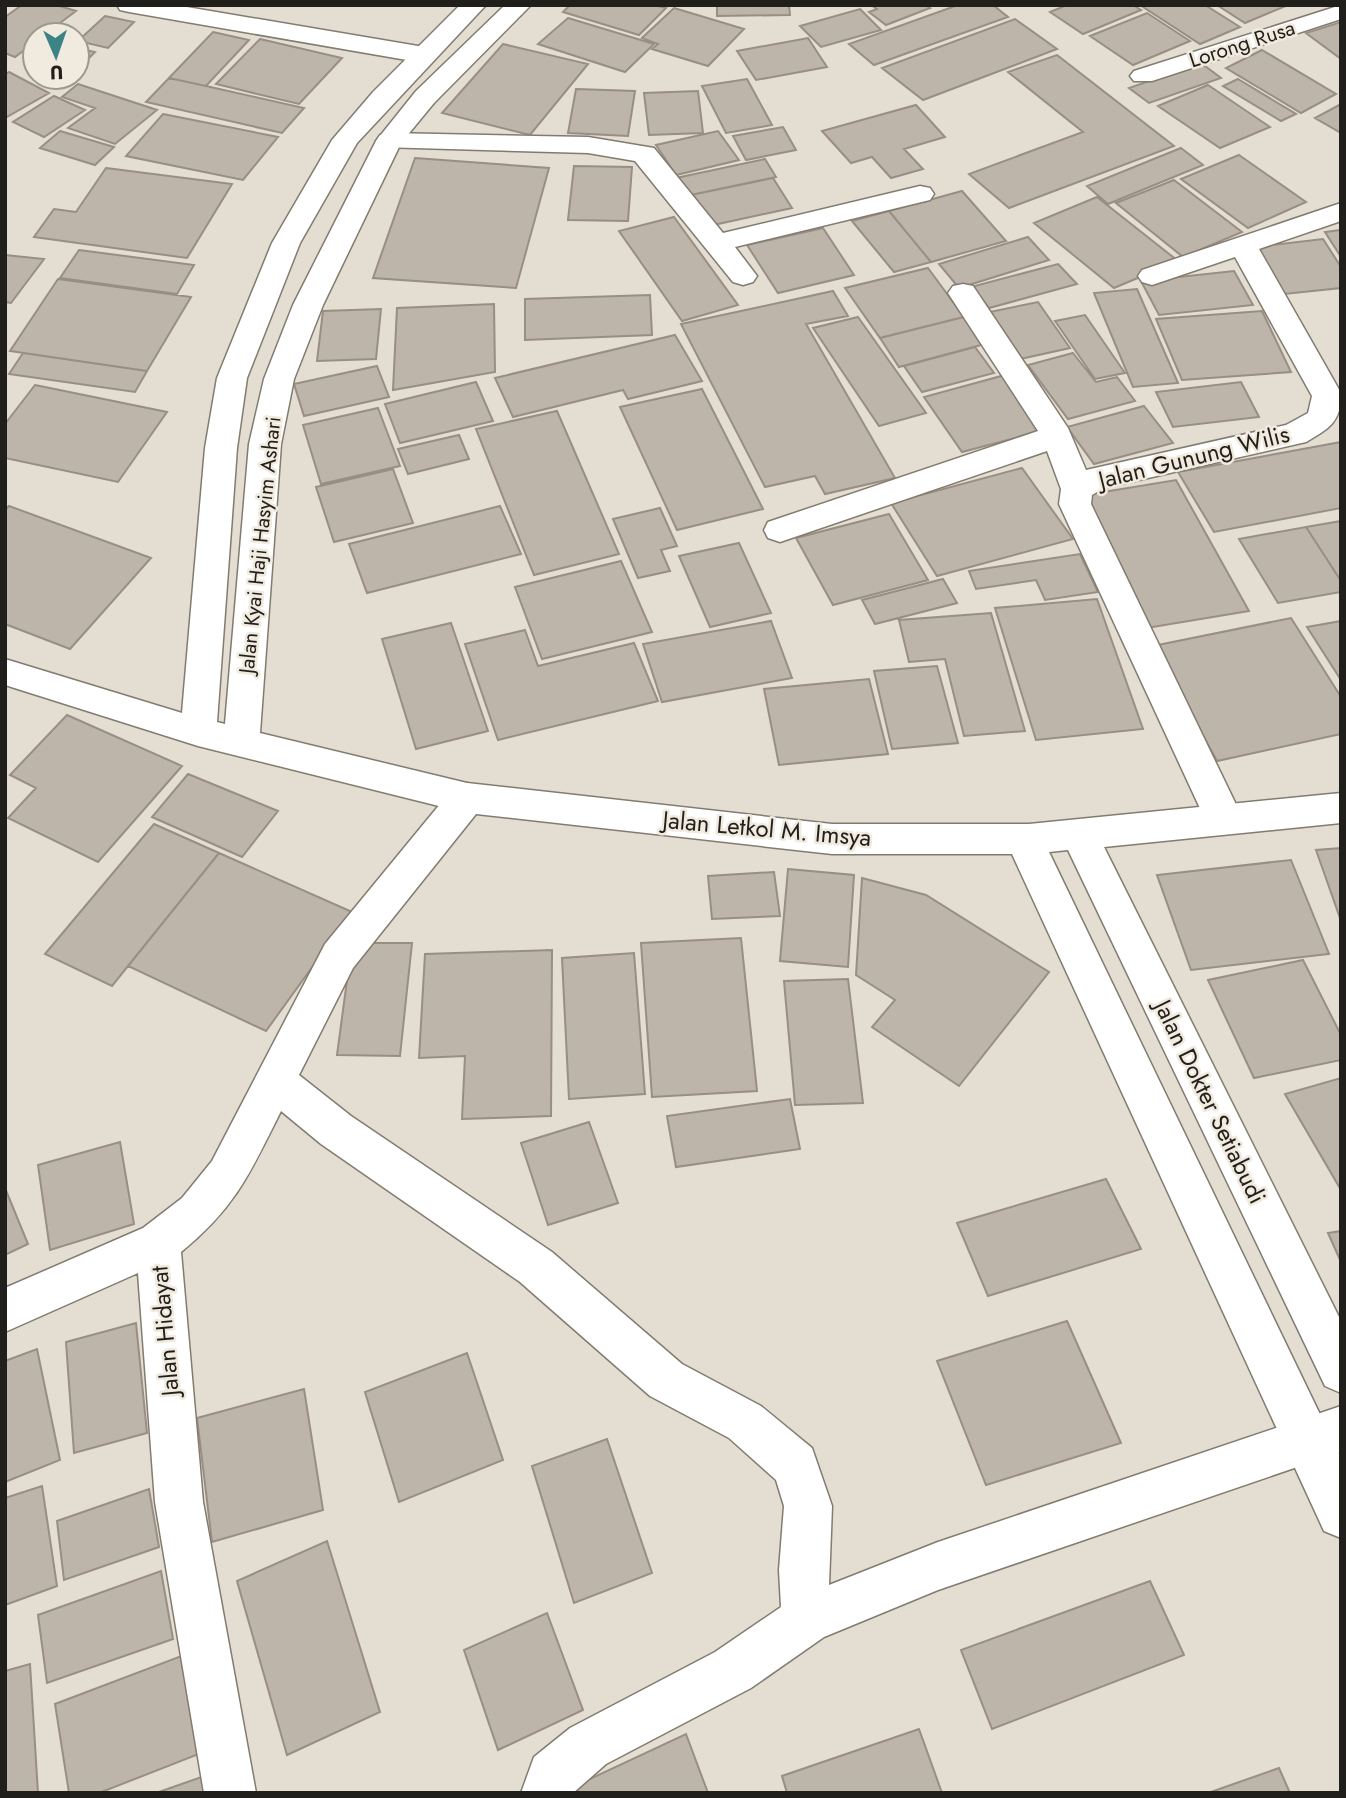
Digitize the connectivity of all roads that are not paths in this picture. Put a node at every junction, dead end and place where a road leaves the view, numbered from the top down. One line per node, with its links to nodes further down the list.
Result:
1 (129, 5): 5 (street)
2 (474, 5): 5 (street, Jalan Kyai Haji Hasyim Ashari)
3 (519, 5): 7 (street, Jalan Kyai Haji Hasyim Ashari)
4 (1341, 11): 6 (street, Lorong Rusa)
5 (425, 54): 10 (street, Jalan Kyai Haji Hasyim Ashari)
6 (1143, 76)
7 (389, 141): 11 (street); 12 (street, Jalan Kyai Haji Hasyim Ashari)
8 (920, 194): 11 (street)
9 (1341, 211): 13 (street)
10 (286, 243): 12 (street); 19 (street, Jalan Kyai Haji Hasyim Ashari)
11 (717, 243): 14 (street)
12 (339, 244): 18 (street, Jalan Kyai Haji Hasyim Ashari)
13 (1242, 245): 15 (street); 20 (street, Jalan Gunung Wilis)
14 (743, 276)
15 (1152, 276)
16 (963, 293): 17 (street, Jalan Gunung Wilis)
17 (1056, 436): 20 (street, Jalan Gunung Wilis); 21 (street)
18 (265, 444): 19 (street); 24 (street, Jalan Kyai Haji Hasyim Ashari)
19 (221, 448): 23 (street, Jalan Kyai Haji Hasyim Ashari)
20 (1077, 489): 27 (street, Jalan Gunung Wilis)
21 (780, 530)
22 (5, 672): 23 (street, Jalan Letkol M. Imsya)
23 (198, 732): 24 (street, Jalan Letkol M. Imsya)
24 (241, 743): 25 (street, Jalan Letkol M. Imsya)
25 (467, 797): 29 (street, Jalan Letkol M. Imsya); 30 (street, Jalan Hidayat)
26 (1341, 808): 27 (street, Jalan Letkol M. Imsya)
27 (1224, 819): 28 (street, Jalan Letkol M. Imsya)
28 (1079, 834): 29 (street, Jalan Letkol M. Imsya); 33 (street, Jalan Dokter Setiabudi)
29 (1024, 839): 34 (street)
30 (276, 1081): 31 (street, Jalan Hidayat); 36 (street)
31 (158, 1243): 32 (street); 37 (street, Jalan Hidayat)
32 (5, 1310)
33 (1341, 1370)
34 (1324, 1434): 35 (street); 36 (street)
35 (1341, 1514)
36 (807, 1619): 38 (street)
37 (230, 1793)
38 (547, 1793)

